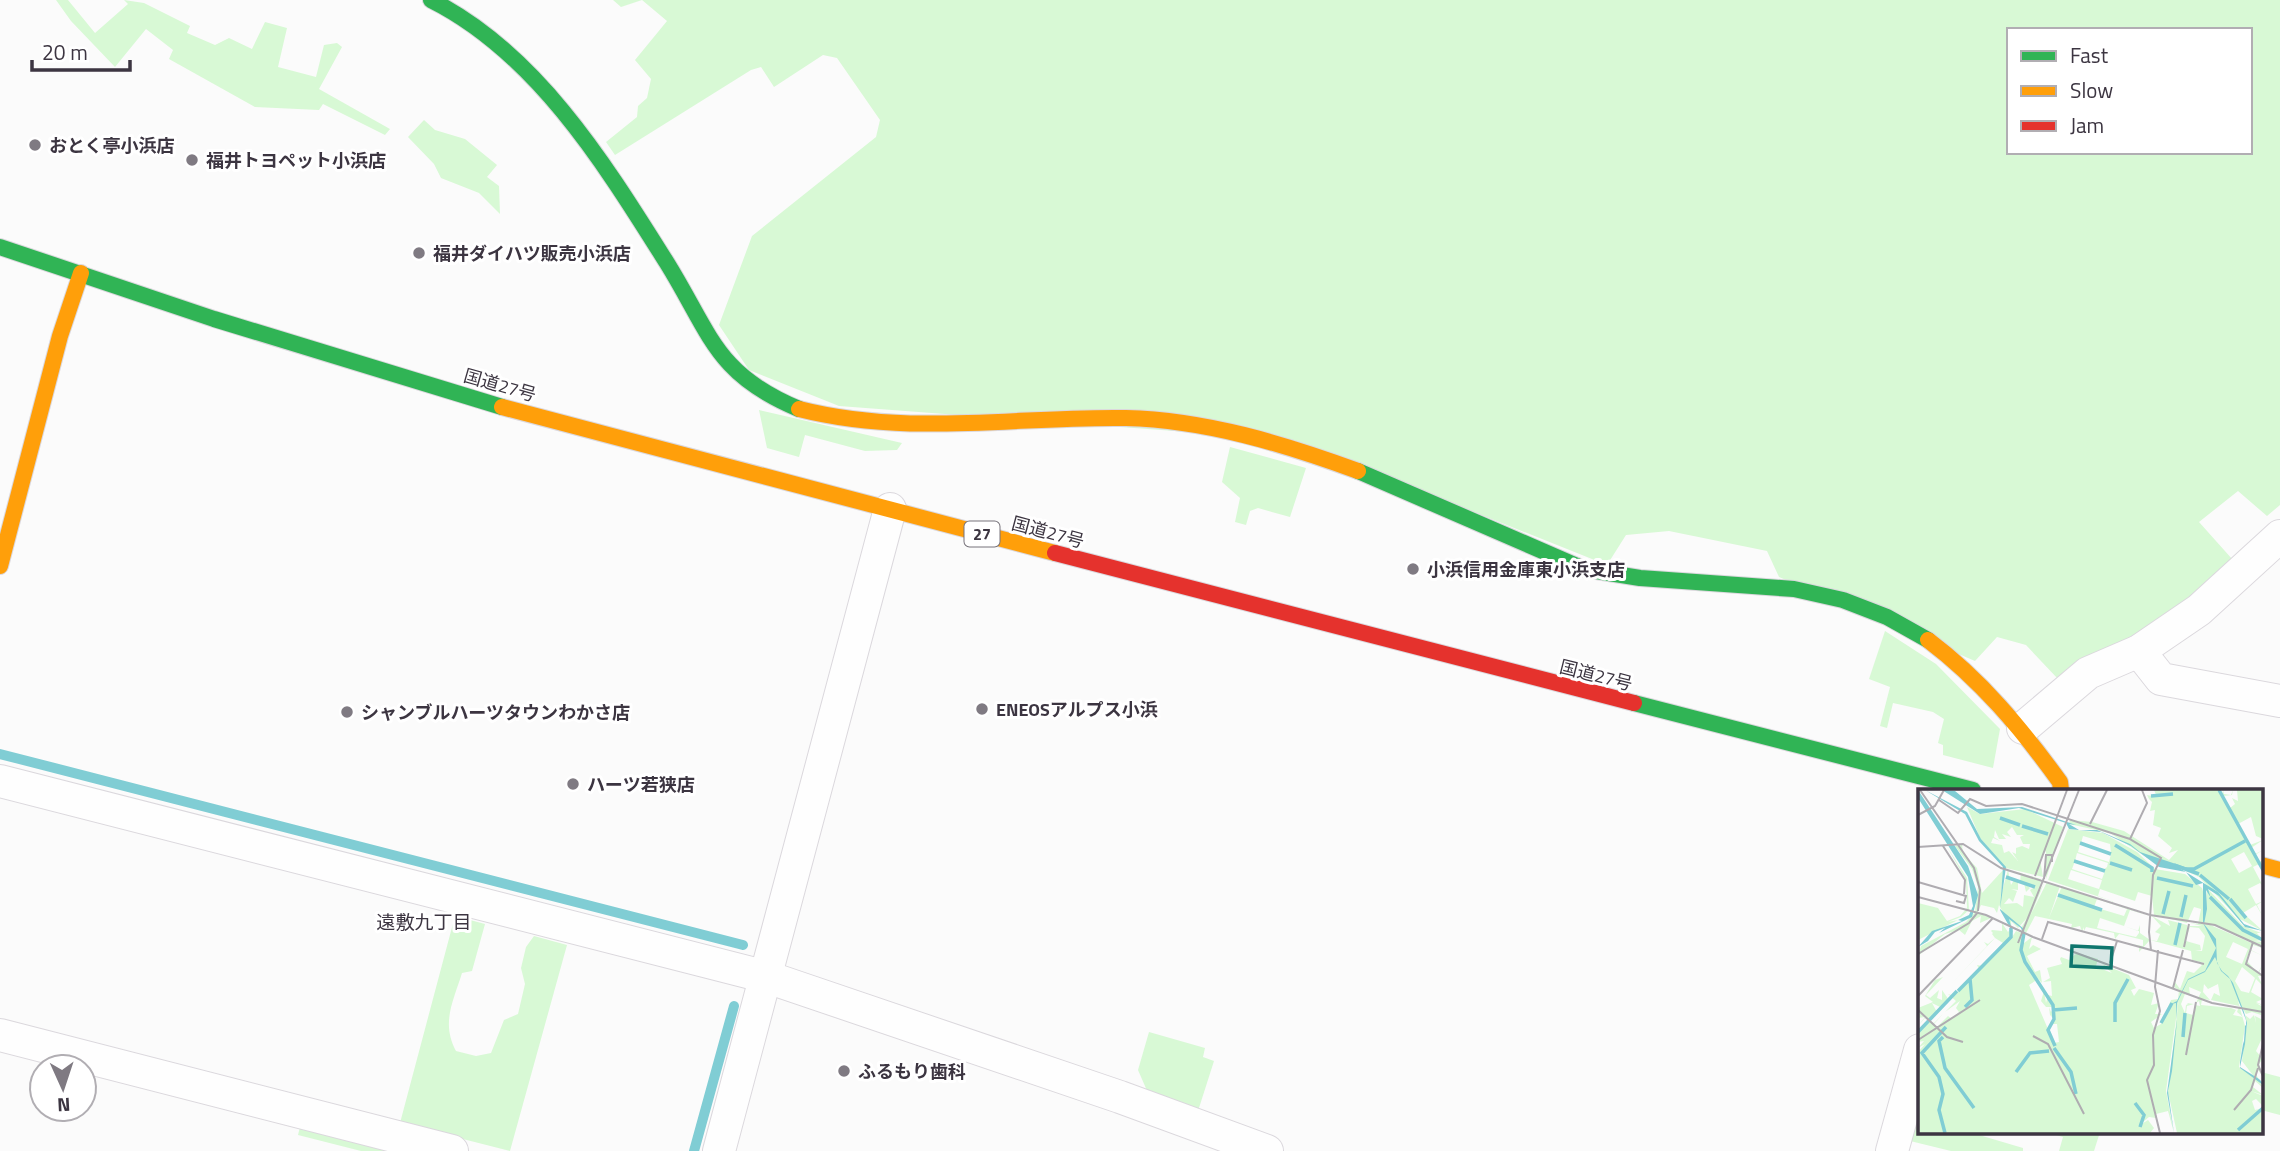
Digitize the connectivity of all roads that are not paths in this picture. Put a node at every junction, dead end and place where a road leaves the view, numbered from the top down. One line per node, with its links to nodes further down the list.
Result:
1 (431, 0): 9 (main road)
2 (0, 247): 3 (main road, 国道27号 / 27)
3 (81, 274): 4 (main road, 国道27号 / 27); 6 (main road)
4 (890, 509): 11 (main road, 国道27号 / 27); 15 (street)
5 (2280, 536): 7 (street)
6 (0, 566)
7 (2139, 651): 8 (street); 9 (street)
8 (2280, 701)
9 (2023, 728): 12 (main road)
10 (0, 781): 15 (street)
11 (1969, 789)
12 (2061, 789)
13 (2262, 865): 14 (main road)
14 (2280, 870)
15 (767, 977): 19 (street); 20 (street)
16 (0, 1035): 18 (street)
17 (1918, 1057): 21 (street)
18 (437, 1149)
19 (719, 1151)
20 (1267, 1151)
21 (1892, 1151)

